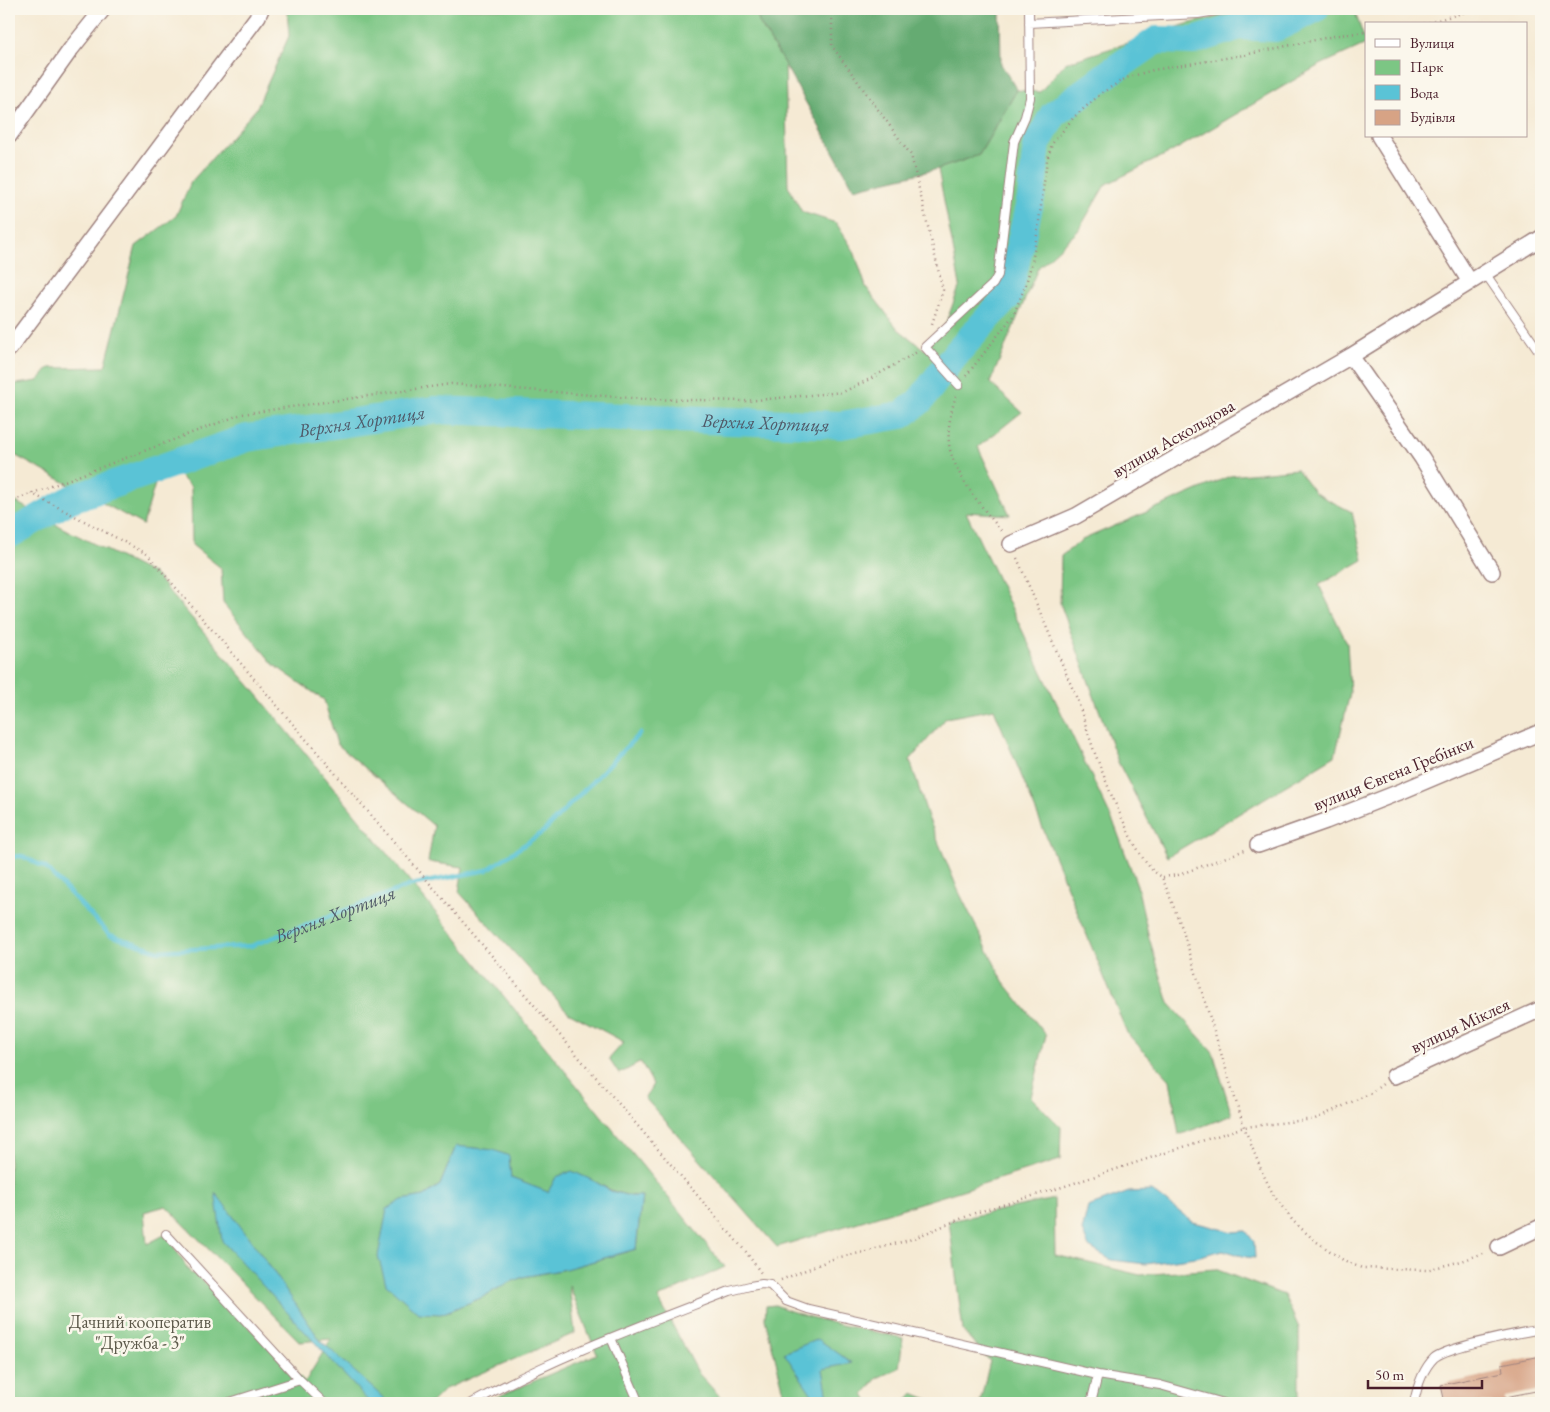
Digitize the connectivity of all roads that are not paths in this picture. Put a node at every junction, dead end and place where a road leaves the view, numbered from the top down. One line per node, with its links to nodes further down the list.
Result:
1 (103, 9): 6 (street)
2 (261, 9): 11 (street)
3 (1029, 9): 5 (lane)
4 (1227, 9): 5 (lane)
5 (1029, 22): 14 (lane)
6 (9, 136)
7 (1380, 138): 10 (street)
8 (1541, 238): 9 (street, вулиця Аскольдова)
9 (1485, 273): 10 (street, вулиця Аскольдова); 12 (lane)
10 (1470, 282): 13 (street, вулиця Аскольдова)
11 (9, 349)
12 (1541, 354)
13 (1351, 356): 15 (street, вулиця Аскольдова); 16 (street)
14 (959, 385)
15 (1011, 544)
16 (1492, 572)
17 (1541, 732): 18 (street, вулиця Євгена Гребінки)
18 (1258, 845)
19 (1541, 1009): 20 (street, вулиця Міклея)
20 (1394, 1076)
21 (1541, 1227): 23 (street)
22 (166, 1234): 27 (lane)
23 (1500, 1247)
24 (1541, 1328): 34 (lane)
25 (611, 1338): 26 (lane); 30 (lane); 31 (lane)
26 (1098, 1375): 32 (lane); 33 (lane)
27 (300, 1380): 28 (lane); 29 (lane)
28 (227, 1403)
29 (324, 1403)
30 (472, 1403)
31 (640, 1403)
32 (1091, 1403)
33 (1224, 1403)
34 (1414, 1403)

